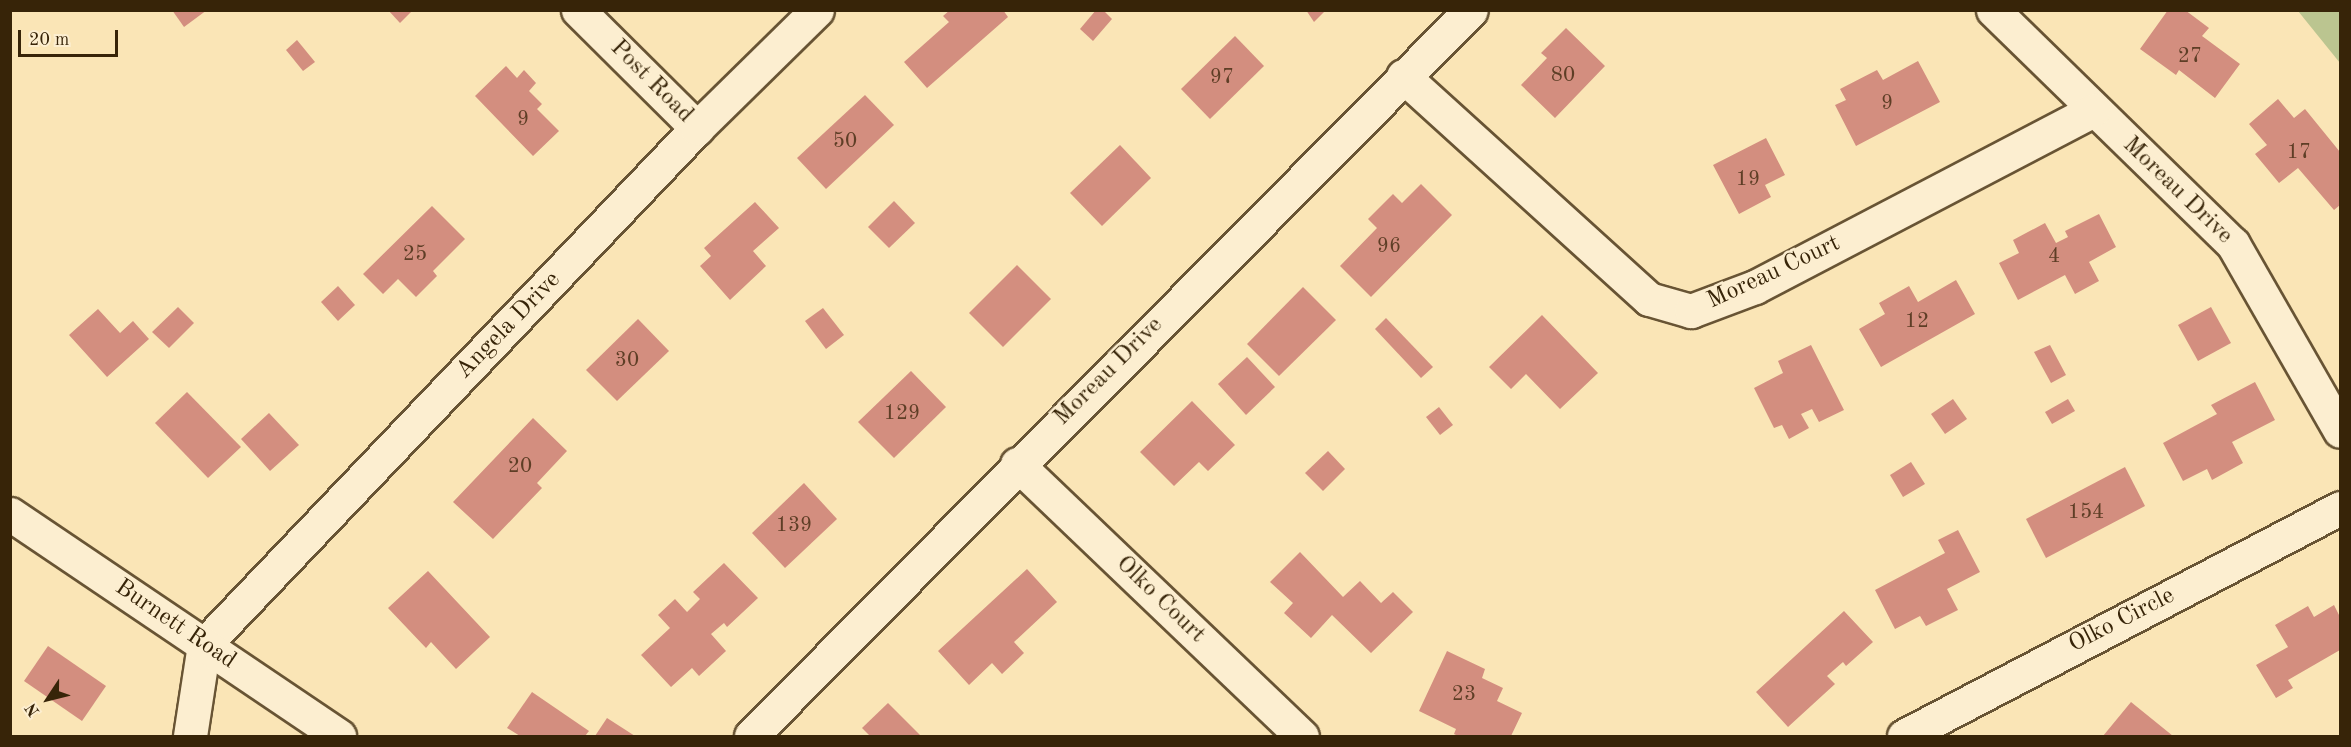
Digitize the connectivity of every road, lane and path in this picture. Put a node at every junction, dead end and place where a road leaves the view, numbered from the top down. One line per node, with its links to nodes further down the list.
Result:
1 (578, 10): 7 (street, Post Road)
2 (817, 10): 7 (street, Angela Drive)
3 (1471, 10): 5 (street, Moreau Drive)
4 (1993, 10): 6 (street, Moreau Drive)
5 (1403, 76): 6 (street, Moreau Court); 9 (street, Moreau Drive)
6 (2094, 110): 8 (street, Moreau Drive)
7 (697, 128): 12 (street, Angela Drive)
8 (2340, 431)
9 (1017, 464): 16 (street, Moreau Drive); 17 (street, Olko Court)
10 (2340, 508): 13 (street, Olko Circle)
11 (10, 514): 12 (street, Burnett Road)
12 (204, 645): 14 (street); 15 (street, Burnett Road)
13 (1918, 733)
14 (190, 736)
15 (339, 736)
16 (751, 736)
17 (1302, 736)

